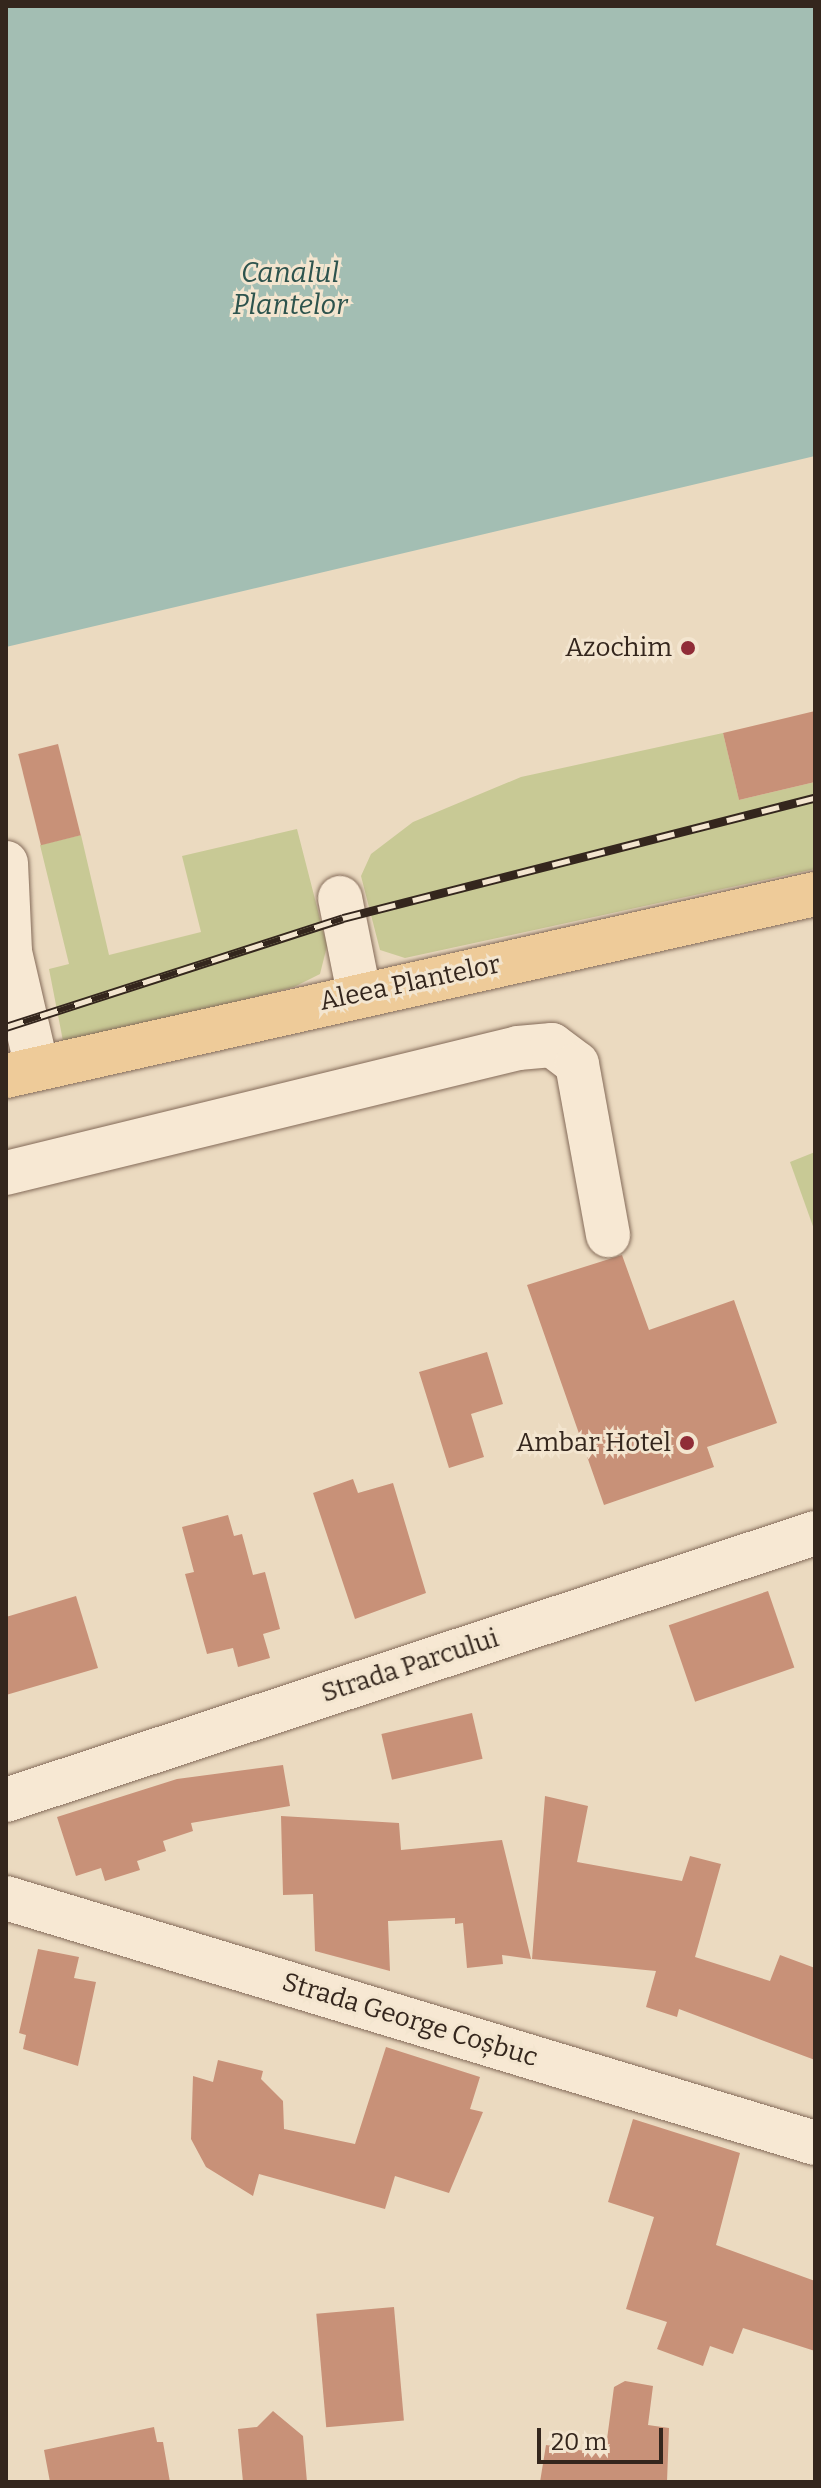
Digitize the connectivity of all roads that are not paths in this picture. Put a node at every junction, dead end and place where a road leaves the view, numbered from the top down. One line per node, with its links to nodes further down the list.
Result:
1 (7, 889): 5 (street)
2 (815, 894): 4 (main road, Aleea Plantelor)
3 (340, 898): 4 (street)
4 (359, 993): 5 (main road, Aleea Plantelor)
5 (21, 1072)
6 (6, 1173): 7 (street)
7 (608, 1235)
8 (815, 1533): 9 (street, Strada Parcului)
9 (6, 1800)
10 (6, 1898): 11 (street, Strada George Coșbuc)
11 (815, 2143)

